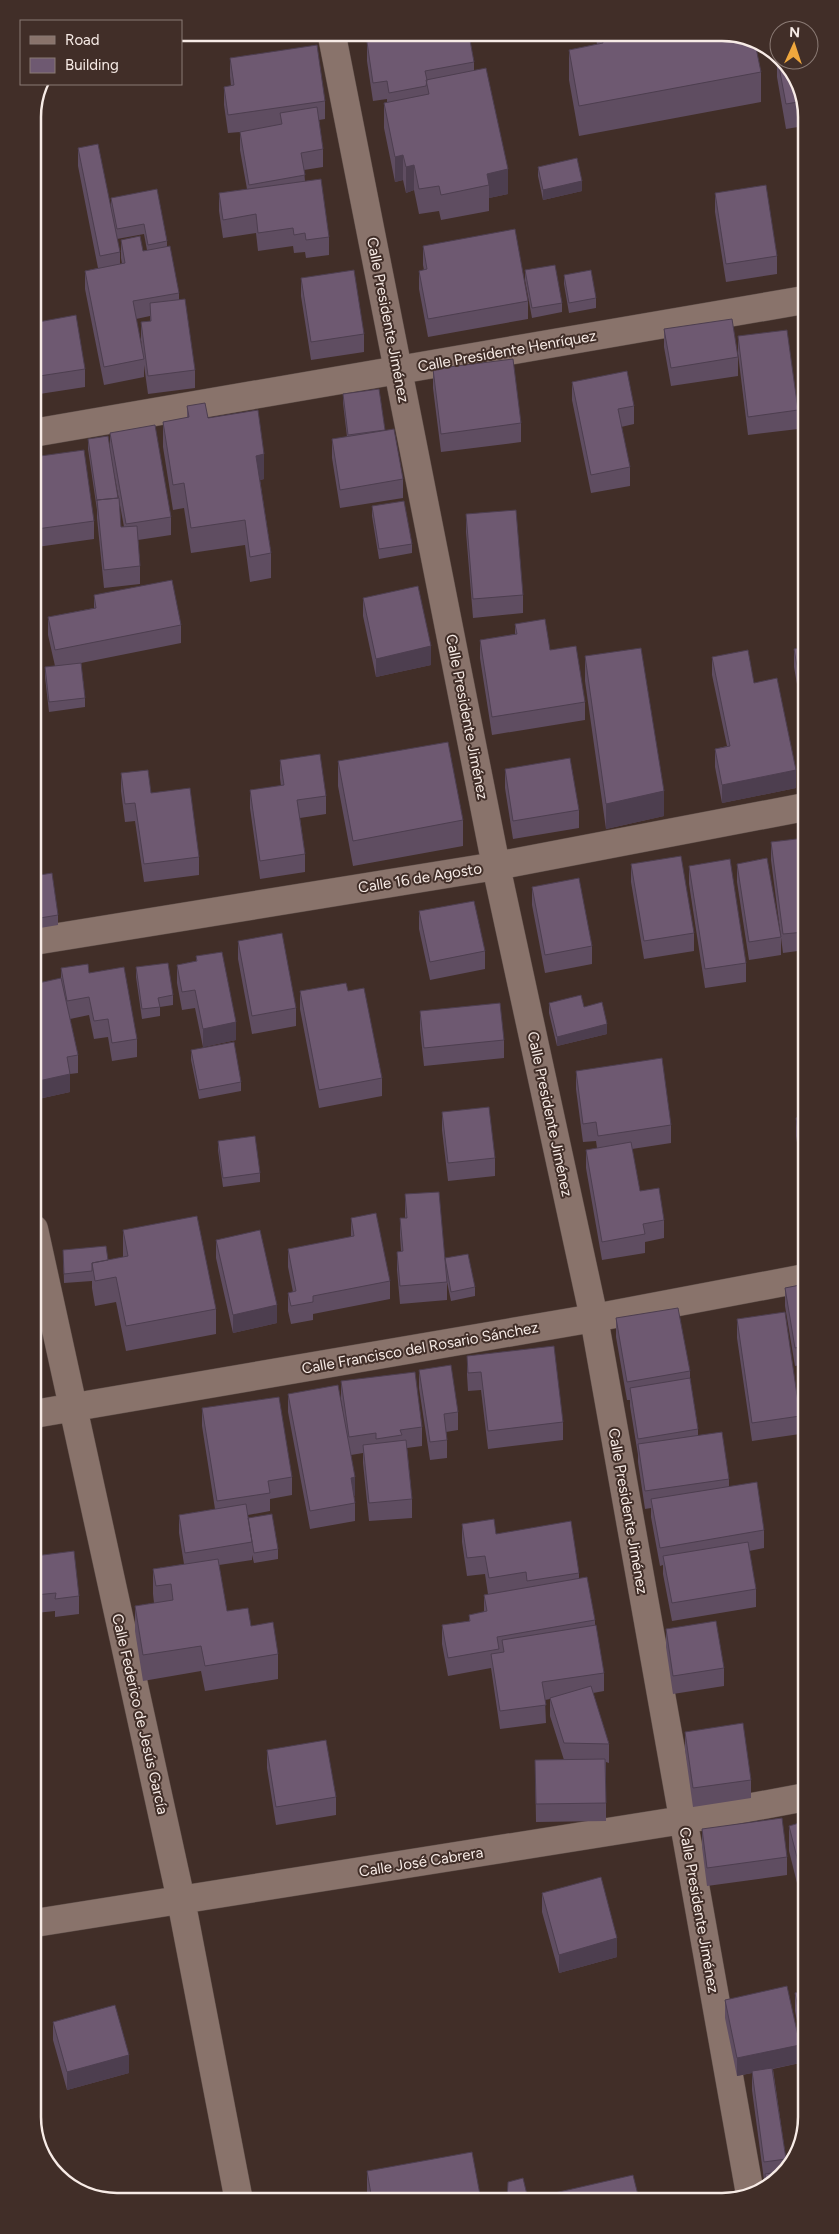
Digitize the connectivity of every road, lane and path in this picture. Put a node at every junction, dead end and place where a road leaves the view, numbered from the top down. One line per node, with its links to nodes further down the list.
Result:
1 (333, 41): 3 (street, Calle Presidente Jiménez)
2 (798, 301): 3 (street, Calle Presidente Henríquez)
3 (398, 370): 4 (street, Calle Presidente Henríquez); 6 (street, Calle Presidente Jiménez)
4 (41, 432)
5 (798, 808): 6 (street, Calle 16 de Agosto)
6 (496, 866): 7 (street, Calle 16 de Agosto); 10 (street, Calle Presidente Jiménez)
7 (41, 940)
8 (41, 1262): 11 (street, Calle Federico de Jesús García)
9 (798, 1279): 10 (street, Calle Francisco del Rosario Sánchez)
10 (594, 1318): 11 (street, Calle Francisco del Rosario Sánchez); 14 (street, Calle Presidente Jiménez)
11 (72, 1407): 12 (street, Calle Francisco del Rosario Sánchez); 15 (street, Calle Federico de Jesús García)
12 (41, 1413)
13 (798, 1799): 14 (street, Calle José Cabrera)
14 (684, 1820): 15 (street, Calle José Cabrera); 17 (street, Calle Presidente Jiménez)
15 (182, 1900): 16 (street, Calle José Cabrera); 18 (street, Calle Federico de Jesús García)
16 (41, 1922)
17 (749, 2188)
18 (237, 2193)

